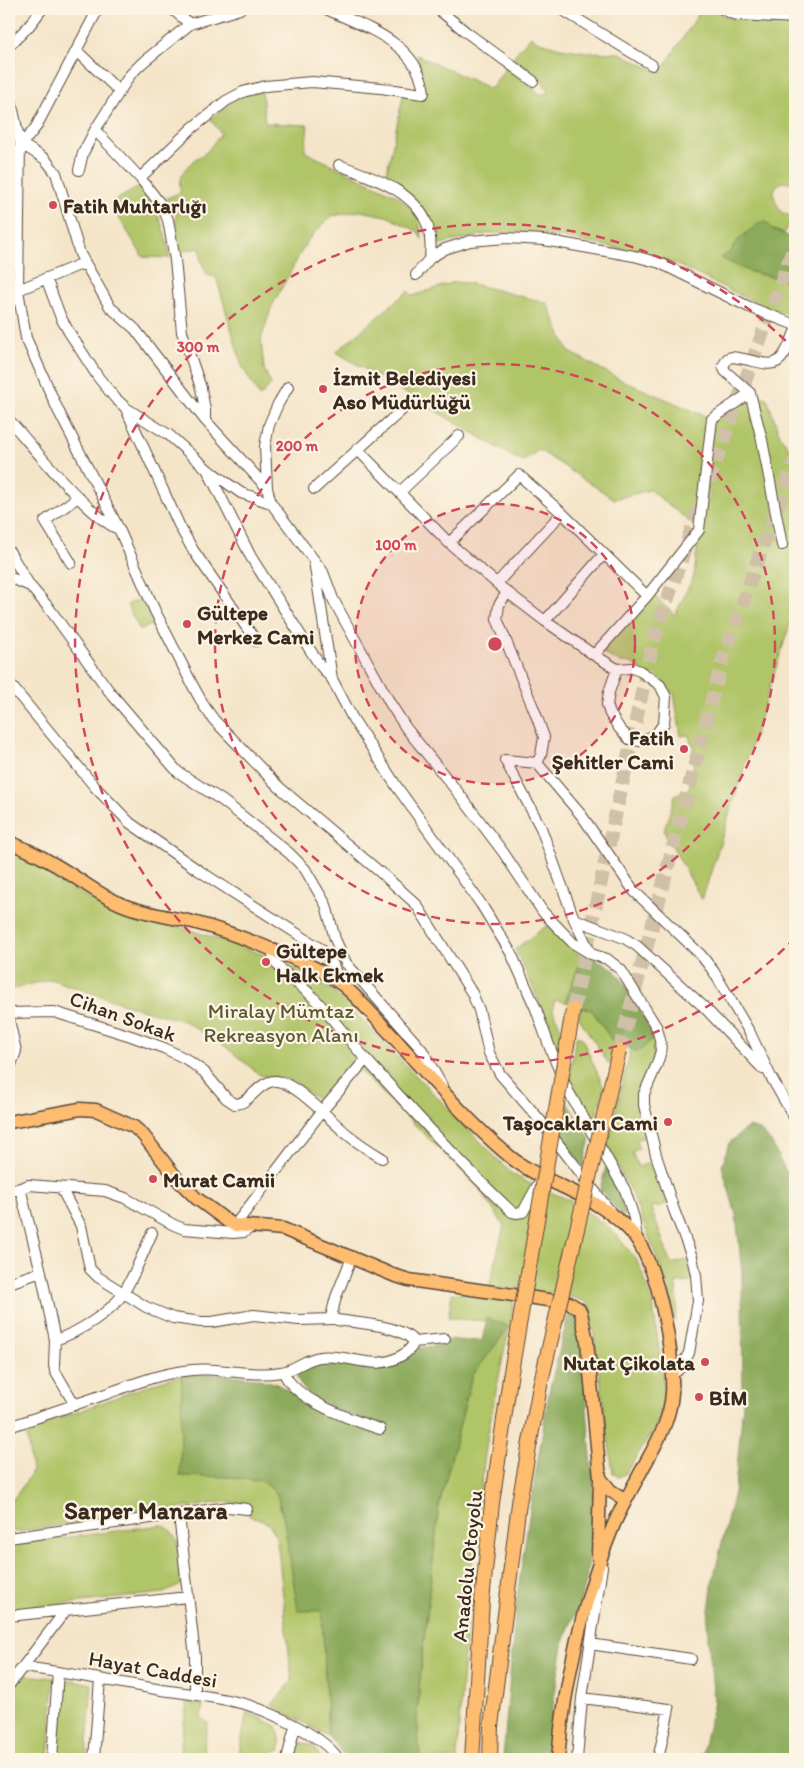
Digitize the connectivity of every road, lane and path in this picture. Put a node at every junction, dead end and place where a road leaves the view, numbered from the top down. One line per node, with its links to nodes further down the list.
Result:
1 (42, 9): 11 (street)
2 (98, 9): 12 (street)
3 (172, 9): 10 (street)
4 (240, 9): 10 (street)
5 (326, 9): 21 (street)
6 (438, 9): 14 (street)
7 (561, 9): 13 (street)
8 (722, 9): 9 (street)
9 (795, 18)
10 (190, 24): 16 (street)
11 (9, 46)
12 (77, 51): 16 (street); 18 (street)
13 (652, 65)
14 (533, 81)
15 (9, 91): 18 (street)
16 (119, 91): 17 (street)
17 (95, 130): 20 (street); 21 (street)
18 (20, 142): 23 (street); 26 (street)
19 (339, 165): 22 (street)
20 (79, 170)
21 (140, 178): 34 (street)
22 (430, 258): 24 (street); 27 (street)
23 (84, 263): 25 (street); 34 (street)
24 (416, 275)
25 (46, 278): 26 (street); 31 (street)
26 (14, 290): 44 (street)
27 (795, 324)
28 (795, 332): 30 (street)
29 (288, 387): 38 (street)
30 (750, 393): 46 (street); 55 (street)
31 (126, 408): 37 (street); 57 (street)
32 (403, 409): 36 (street)
33 (9, 420): 41 (street)
34 (205, 420): 38 (street)
35 (459, 436): 40 (street)
36 (357, 449): 39 (street); 40 (street)
37 (207, 469): 42 (street); 60 (street)
38 (267, 488): 42 (street)
39 (314, 489)
40 (400, 492): 45 (street)
41 (78, 497): 44 (street); 50 (street)
42 (271, 503): 49 (street)
43 (562, 513): 45 (street); 48 (street); 52 (street)
44 (120, 529): 84 (street)
45 (449, 543): 52 (street)
46 (782, 545)
47 (9, 551): 53 (street)
48 (604, 554): 55 (street); 56 (street)
49 (314, 558): 60 (street); 66 (street)
50 (71, 562)
51 (9, 578): 53 (street)
52 (497, 583): 54 (street)
53 (30, 586): 75 (street)
54 (507, 592): 56 (street); 62 (street)
55 (647, 596): 58 (street)
56 (545, 621): 58 (street)
57 (256, 641)
58 (594, 655): 59 (street)
59 (617, 669): 59 (street)
60 (332, 679): 88 (street)
61 (9, 683): 67 (street)
62 (537, 763): 64 (street); 74 (street)
63 (9, 842): 65 (main road)
64 (574, 919): 66 (street); 74 (street)
65 (273, 950): 67 (main road); 72 (street)
66 (591, 954): 98 (street)
67 (336, 981): 75 (main road)
68 (573, 1010): 125 (highway, Anadolu Otoyolu, bridge)
69 (9, 1013): 76 (street, Cihan Sokak)
70 (9, 1020): 73 (street)
71 (619, 1051): 126 (highway, Anadolu Otoyolu, bridge)
72 (366, 1059): 76 (street); 80 (street)
73 (9, 1070)
74 (771, 1078): 77 (street)
75 (446, 1093): 80 (main road)
76 (322, 1112): 79 (street, Cihan Sokak); 85 (street)
77 (795, 1119)
78 (9, 1122): 85 (main road)
79 (382, 1158)
80 (542, 1176): 84 (main road)
81 (20, 1188): 82 (street); 83 (street); 90 (street)
82 (61, 1188): 86 (street); 92 (street)
83 (9, 1192)
84 (616, 1217): 88 (main road)
85 (235, 1225): 86 (main road)
86 (252, 1226): 89 (main road)
87 (152, 1233): 92 (street)
88 (637, 1240): 98 (main road)
89 (352, 1257): 93 (street); 102 (main road)
90 (41, 1272): 91 (street); 95 (street)
91 (9, 1283)
92 (123, 1294): 93 (street); 95 (street)
93 (333, 1318): 96 (street)
94 (445, 1339): 96 (street)
95 (55, 1340): 99 (street)
96 (414, 1342): 97 (street)
97 (284, 1372): 99 (street); 101 (street)
98 (672, 1375): 103 (main road)
99 (76, 1405): 100 (street)
100 (9, 1426)
101 (380, 1428)
102 (600, 1478): 103 (main road); 108 (main road)
103 (626, 1500): 107 (main road)
104 (247, 1509): 105 (street)
105 (179, 1515): 106 (street); 109 (street)
106 (9, 1538)
107 (605, 1548): 108 (main road); 112 (street)
108 (598, 1570): 127 (main road)
109 (188, 1597): 110 (street); 118 (street)
110 (66, 1610): 111 (street); 114 (street)
111 (9, 1616)
112 (590, 1644): 113 (street); 119 (street)
113 (691, 1659)
114 (23, 1667): 115 (street, Hayat Caddesi); 117 (street)
115 (58, 1672): 116 (street, Hayat Caddesi); 121 (street)
116 (100, 1679): 118 (street, Hayat Caddesi); 122 (street)
117 (9, 1685)
118 (195, 1695): 120 (street, Hayat Caddesi)
119 (582, 1698): 128 (street); 129 (street)
120 (295, 1726): 123 (street); 124 (street, Hayat Caddesi)
121 (52, 1759)
122 (94, 1759)
123 (286, 1759)
124 (338, 1759)
125 (472, 1759)
126 (490, 1759)
127 (558, 1759)
128 (577, 1759)
129 (658, 1759)

